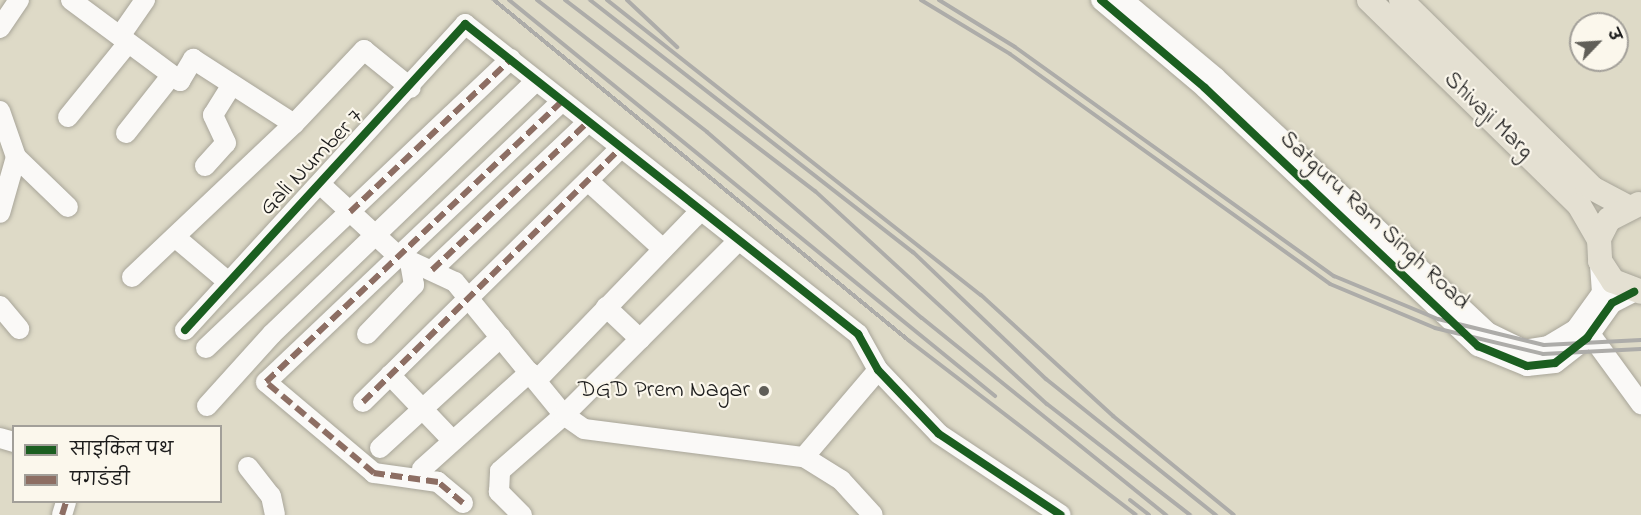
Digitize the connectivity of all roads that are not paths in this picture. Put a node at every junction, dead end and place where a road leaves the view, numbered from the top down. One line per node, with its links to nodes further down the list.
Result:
1 (19, 0): 8 (street)
2 (71, 0): 9 (street)
3 (145, 0): 9 (street)
4 (1101, 0): 47 (street, Satguru Ram Singh Road)
5 (1123, 0): 35 (street, Satguru Ram Singh Road)
6 (1370, 0): 35 (main road, Shivaji Marg)
7 (1401, 0): 26 (main road, Shivaji Marg)
8 (0, 28)
9 (124, 40): 11 (street); 17 (street)
10 (511, 59): 12 (street); 14 (street, Gali Number 7); 29 (street)
11 (171, 75): 13 (street); 20 (street)
12 (537, 81): 15 (street); 31 (street)
13 (232, 84): 19 (street); 23 (street)
14 (411, 88): 19 (street); 25 (street, Gali Number 7)
15 (561, 102): 18 (street); 36 (street)
16 (0, 111): 22 (street)
17 (68, 117)
18 (587, 123): 21 (street); 37 (street)
19 (294, 124): 32 (street)
20 (126, 133)
21 (620, 149): 24 (street); 28 (street)
22 (16, 157): 27 (street); 30 (street)
23 (205, 166)
24 (588, 181): 34 (street); 41 (street)
25 (320, 184): 29 (street); 39 (street, Gali Number 7)
26 (1634, 205): 35 (main road)
27 (68, 207)
28 (700, 211): 33 (street); 34 (street)
29 (350, 212): 31 (street); 50 (street)
30 (0, 213)
31 (376, 236): 36 (street); 56 (street)
32 (175, 237): 38 (street); 39 (street)
33 (736, 243): 49 (street); 51 (street)
34 (663, 249): 43 (street)
35 (1600, 250): 40 (main road, Shivaji Marg)
36 (404, 259): 37 (street); 46 (street); 64 (street)
37 (432, 270): 41 (street)
38 (132, 277)
39 (227, 281): 45 (street, Gali Number 7)
40 (1637, 292): 47 (street, Satguru Ram Singh Road)
41 (468, 298): 48 (street); 52 (street)
42 (0, 306): 44 (street)
43 (606, 307): 49 (street); 53 (street)
44 (19, 329)
45 (185, 330)
46 (367, 334)
47 (1590, 334): 55 (street)
48 (501, 337): 53 (street); 57 (street)
49 (640, 339): 58 (street)
50 (206, 348)
51 (878, 370): 61 (street); 68 (street)
52 (390, 375): 54 (street); 57 (street)
53 (533, 376): 58 (street); 59 (street)
54 (363, 402)
55 (1641, 404)
56 (207, 406)
57 (422, 409): 59 (street); 60 (street)
58 (564, 415): 61 (street); 66 (street)
59 (453, 441): 63 (street)
60 (380, 448)
61 (804, 458): 67 (street)
62 (248, 467): 65 (street)
63 (422, 469)
64 (463, 502)
65 (275, 515)
66 (522, 515)
67 (873, 515)
68 (1061, 515)

